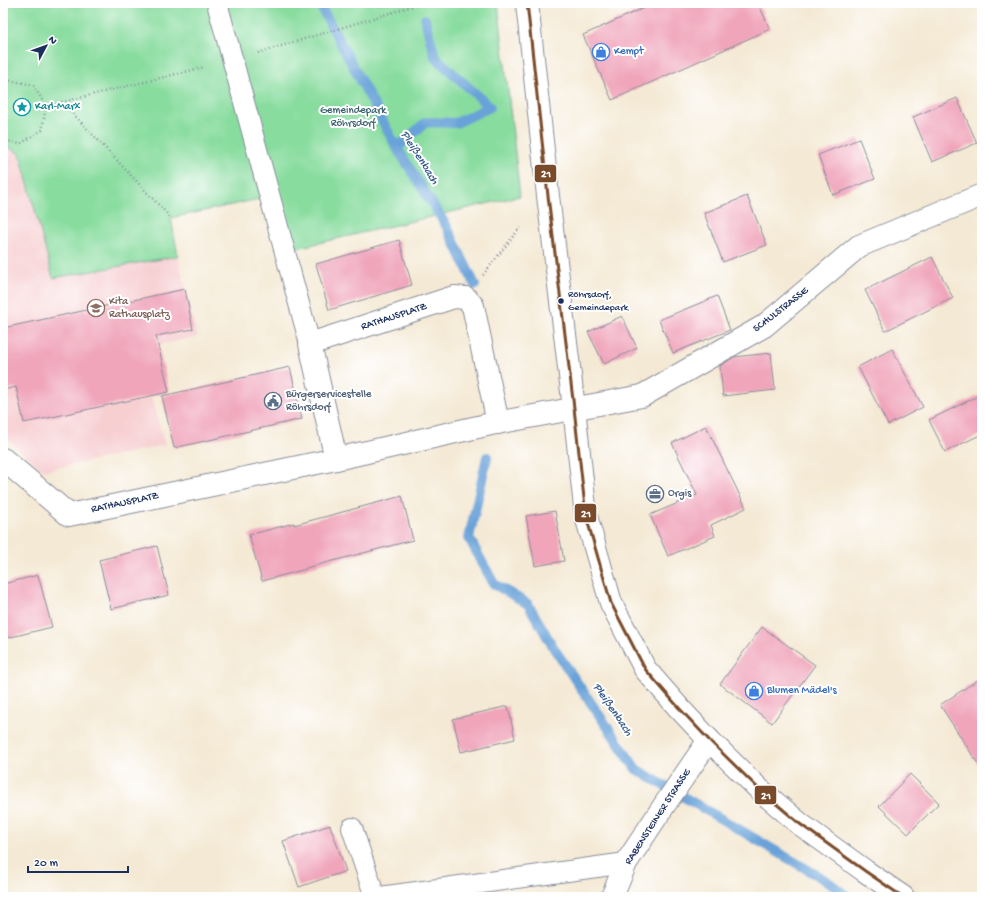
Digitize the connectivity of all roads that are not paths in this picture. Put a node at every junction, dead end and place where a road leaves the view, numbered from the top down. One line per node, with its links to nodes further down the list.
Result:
1 (217, 3): 4 (lane)
2 (527, 3): 5 (street)
3 (982, 195): 5 (street, SCHULSTRASSE)
4 (310, 344): 6 (street, RATHAUSPLATZ); 8 (street)
5 (574, 408): 6 (street, RATHAUSPLATZ); 9 (street)
6 (498, 423): 8 (street, RATHAUSPLATZ)
7 (3, 459): 8 (street, RATHAUSPLATZ)
8 (336, 459)
9 (709, 740): 11 (street, RABENSTEINER STRASSE); 15 (street)
10 (352, 828): 12 (lane)
11 (626, 863): 13 (lane); 14 (street, RABENSTEINER STRASSE)
12 (375, 897)
13 (380, 897)
14 (612, 897)
15 (902, 897)

